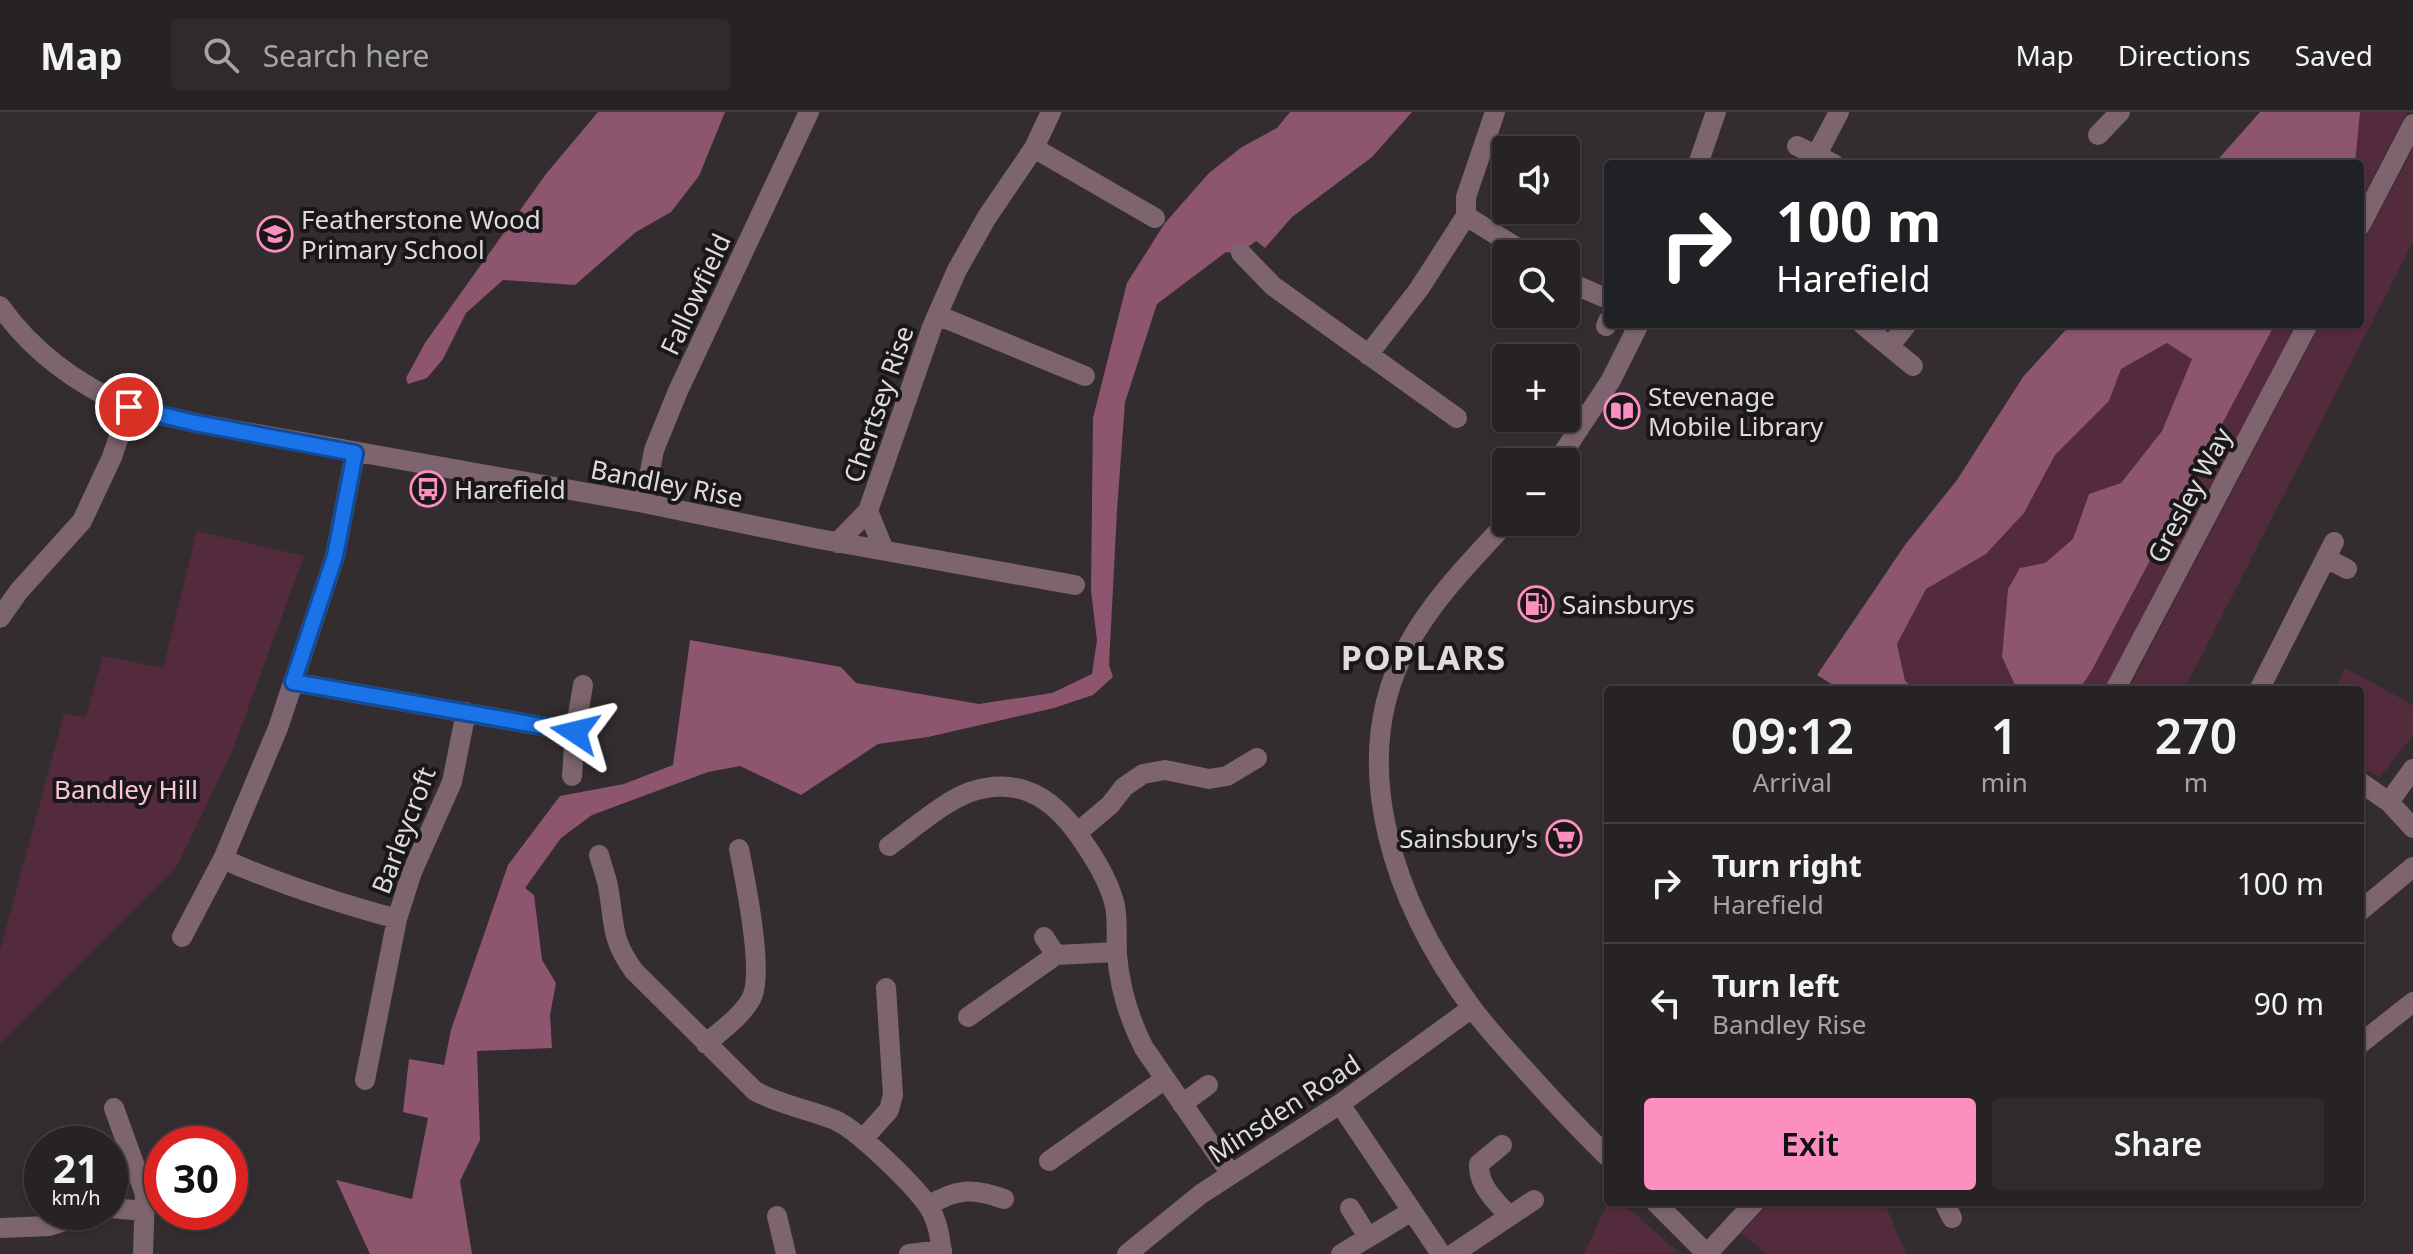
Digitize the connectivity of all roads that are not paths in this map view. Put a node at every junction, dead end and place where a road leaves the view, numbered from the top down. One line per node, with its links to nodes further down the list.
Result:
1 (809, 112): 34 (street, Fallowfield)
2 (1051, 112): 10 (street, Chertsey Rise)
3 (1495, 112): 13 (street)
4 (1716, 112): 11 (street)
5 (1839, 112): 12 (street)
6 (2120, 112): 8 (street)
7 (2413, 124): 15 (street)
8 (2098, 135)
9 (1797, 146): 12 (street)
10 (1034, 148): 14 (street); 21 (street, Chertsey Rise)
11 (1699, 160)
12 (1825, 160)
13 (1466, 216): 16 (street); 27 (street)
14 (1155, 218)
15 (2364, 218)
16 (1505, 240)
17 (1241, 253): 27 (street)
18 (1580, 287): 19 (street)
19 (1604, 297)
20 (0, 306): 30 (street, Bandley Rise)
21 (937, 315): 29 (street, Chertsey Rise); 35 (street, Chertsey Rise)
22 (1637, 328): 32 (street)
23 (1867, 328): 26 (street)
24 (1904, 328): 26 (street)
25 (2306, 328): 44 (street, Gresley Way)
26 (1890, 346): 28 (street)
27 (1368, 355): 31 (street)
28 (1913, 366)
29 (1085, 376)
30 (129, 407): 33 (street, Bandley Rise); 41 (street)
31 (1457, 418)
32 (1566, 448)
33 (355, 453): 34 (street, Bandley Rise); 42 (street)
34 (644, 503): 37 (street, Bandley Rise)
35 (868, 511): 37 (street, Chertsey Rise); 38 (street, Chertsey Rise)
36 (1494, 536): 66 (street)
37 (837, 543): 38 (street, Bandley Rise)
38 (884, 550): 40 (street, Bandley Rise)
39 (2347, 569): 45 (street)
40 (1075, 585)
41 (0, 618)
42 (293, 682): 46 (street); 58 (street)
43 (583, 685): 47 (street)
44 (2117, 686)
45 (2261, 686)
46 (466, 712): 47 (street); 61 (street, Barleycroft)
47 (575, 732): 50 (street)
48 (1257, 758): 54 (street)
49 (2413, 769): 52 (street)
50 (572, 776)
51 (2364, 785): 52 (street)
52 (2389, 802): 53 (street)
53 (2413, 828)
54 (1078, 832): 55 (street); 63 (street)
55 (889, 846)
56 (739, 849): 69 (street)
57 (599, 855): 69 (street)
58 (223, 859): 61 (street, Barleycroft); 62 (street)
59 (2413, 867): 60 (street)
60 (2364, 909)
61 (397, 919): 71 (street, Barleycroft)
62 (182, 937)
63 (1117, 952): 67 (street); 70 (street)
64 (886, 988): 76 (street)
65 (2413, 1002): 68 (street)
66 (1472, 1008): 74 (street, Minsden Road); 78 (street)
67 (968, 1017)
68 (2364, 1041)
69 (706, 1044): 76 (street)
70 (1165, 1079): 73 (street); 79 (street)
71 (365, 1080)
72 (1208, 1085): 73 (street)
73 (1182, 1104): 80 (street)
74 (1340, 1104): 80 (street, Minsden Road); 88 (street)
75 (114, 1108): 81 (street)
76 (863, 1139): 84 (street)
77 (1502, 1145): 90 (street)
78 (1604, 1153)
79 (1049, 1161)
80 (1231, 1174): 99 (street, Minsden Road)
81 (144, 1191)
82 (1004, 1199): 84 (street)
83 (1534, 1200): 90 (street)
84 (928, 1206): 95 (street)
85 (1659, 1206): 103 (street)
86 (1751, 1206): 103 (street)
87 (1350, 1208): 94 (street)
88 (1412, 1211): 94 (street); 101 (street)
89 (777, 1216): 97 (street)
90 (1509, 1216): 102 (street)
91 (24, 1227): 92 (street)
92 (0, 1228)
93 (144, 1230): 96 (street)
94 (1368, 1237): 100 (street)
95 (942, 1252): 98 (street)
96 (143, 1254)
97 (786, 1254)
98 (909, 1254)
99 (1127, 1254)
100 (1341, 1254)
101 (1441, 1254)
102 (1453, 1254)
103 (1707, 1254)

